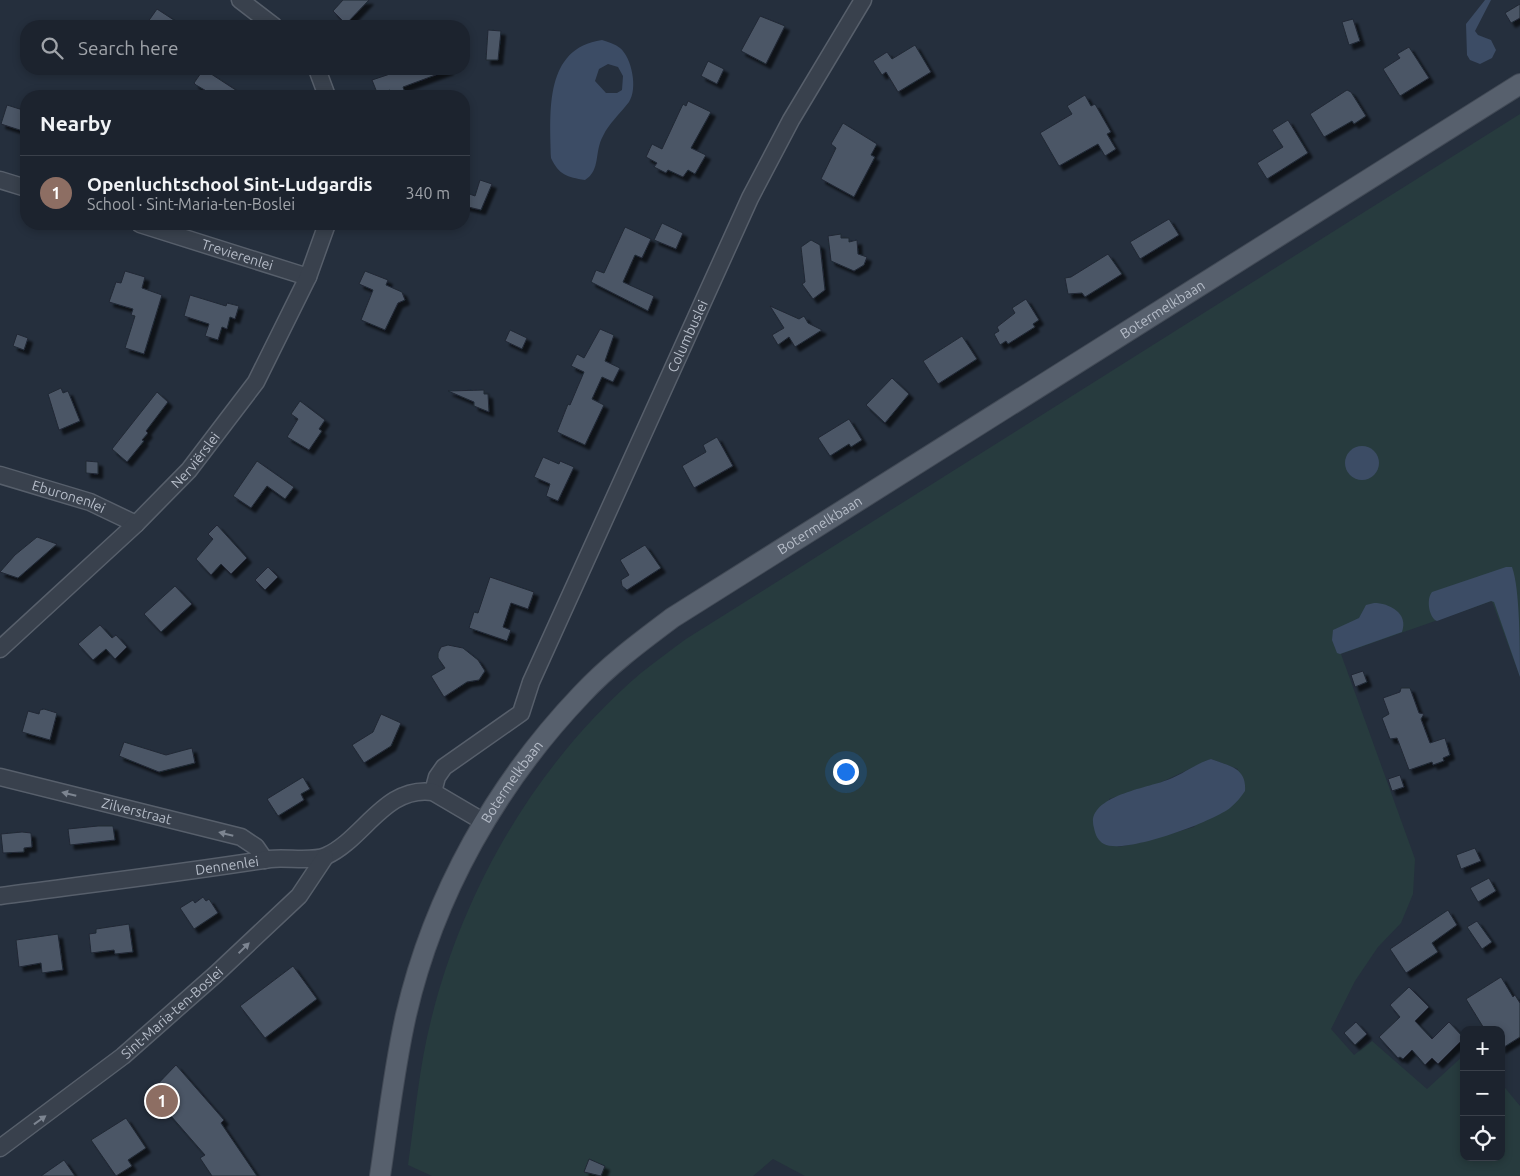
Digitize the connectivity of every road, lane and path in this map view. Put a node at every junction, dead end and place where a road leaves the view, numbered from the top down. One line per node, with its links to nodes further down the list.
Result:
1 (240, 0): 3 (street)
2 (863, 0): 16 (street, Columbuslei)
3 (266, 20)
4 (318, 75): 6 (street)
5 (1520, 84): 17 (main road, Botermelkbaan)
6 (324, 90)
7 (0, 180): 8 (street)
8 (20, 186)
9 (159, 230): 11 (street, Trevierenlei)
10 (326, 230): 11 (street, Nerviërslei)
11 (308, 277): 13 (street, Nerviërslei)
12 (0, 475): 13 (street, Eburonenlei)
13 (136, 524): 14 (street, Nerviërslei)
14 (0, 649)
15 (0, 777): 19 (street, Zilverstraat, one-way to 15)
16 (433, 792): 17 (street); 18 (street, Dennenlei)
17 (484, 822): 22 (main road, Botermelkbaan)
18 (325, 857): 19 (street, Dennenlei); 21 (street, Sint-Maria-ten-Boslei, one-way to 18)
19 (265, 860): 20 (street, Dennenlei)
20 (0, 896)
21 (0, 1148)
22 (380, 1176)

